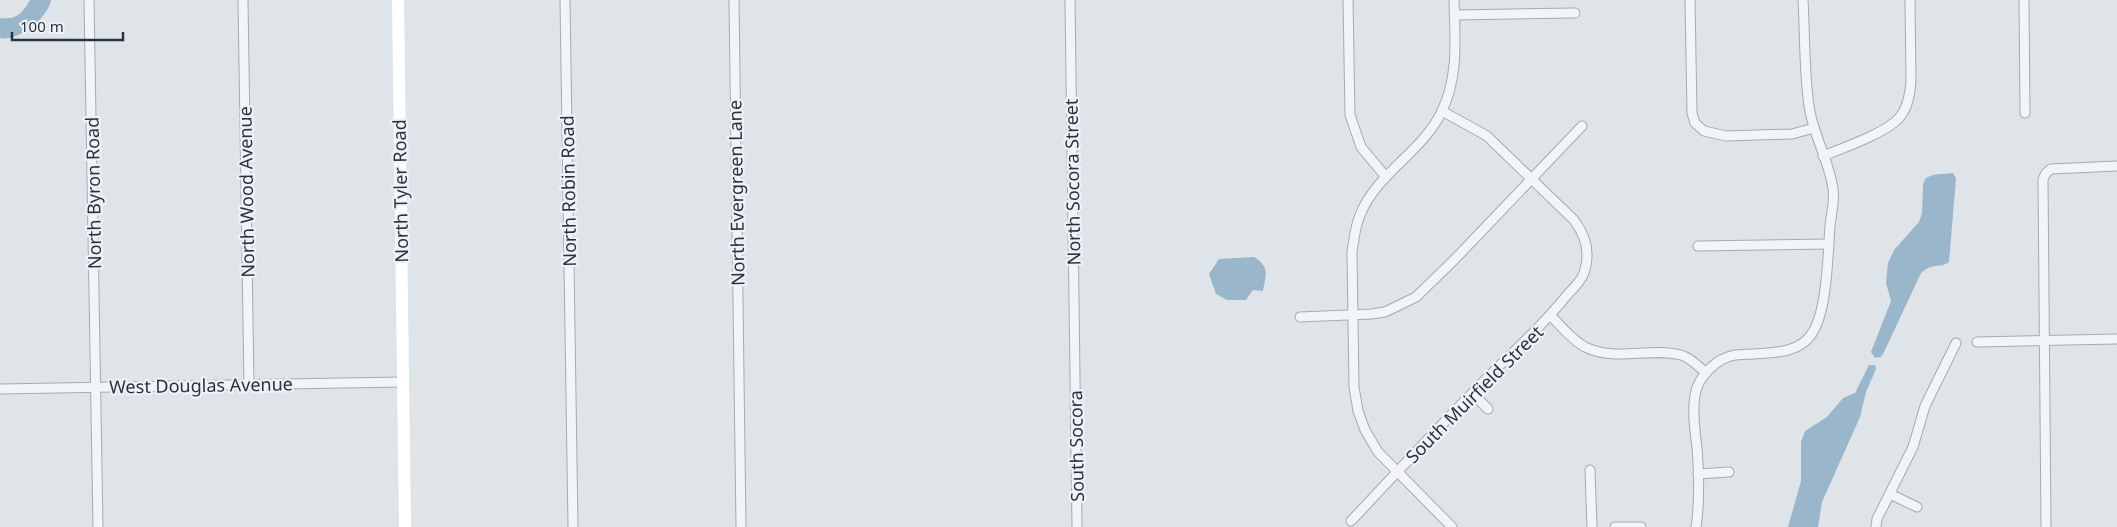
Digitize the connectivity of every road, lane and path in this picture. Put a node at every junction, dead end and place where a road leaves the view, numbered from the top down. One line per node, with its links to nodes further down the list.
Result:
1 (90, 0): 36 (street, North Byron Road)
2 (243, 0): 35 (street, North Wood Avenue)
3 (398, 0): 34 (main road, North Tyler Road)
4 (565, 0): 49 (street, North Robin Road)
5 (734, 0): 50 (street, North Evergreen Lane)
6 (1070, 0): 32 (street, North Socora Street)
7 (1348, 0): 21 (street)
8 (1454, 0): 14 (street)
9 (1690, 0): 18 (street)
10 (1803, 0): 18 (street)
11 (1910, 0): 19 (street)
12 (2024, 0): 16 (street)
13 (1575, 13): 14 (street)
14 (1454, 15): 15 (street)
15 (1442, 111): 21 (street); 22 (street, South Muirfield Street)
16 (2025, 113)
17 (1582, 126): 22 (street)
18 (1814, 128): 19 (street)
19 (1824, 156): 23 (street)
20 (2117, 166): 29 (street)
21 (1386, 177): 25 (street)
22 (1532, 179): 25 (street); 26 (street, South Muirfield Street)
23 (1829, 244): 24 (street); 33 (street)
24 (1698, 246)
25 (1352, 314): 27 (street); 41 (street)
26 (1551, 316): 33 (street); 38 (street, South Muirfield Street)
27 (1300, 317)
28 (2117, 339): 29 (street)
29 (2044, 341): 30 (street); 58 (street)
30 (1977, 342)
31 (1956, 343): 44 (street)
32 (1075, 365): 51 (street, South Socora)
33 (1706, 373): 43 (street)
34 (403, 382): 35 (street, West Douglas Avenue); 48 (main road, North Tyler Road)
35 (248, 385): 36 (street, West Douglas Avenue)
36 (95, 387): 37 (street, West Douglas Avenue); 47 (street, North Byron Road)
37 (0, 389)
38 (1473, 394): 39 (street); 41 (street, South Muirfield Street)
39 (1488, 409)
40 (1590, 470): 53 (street)
41 (1397, 472): 46 (street, South Muirfield Street); 52 (street)
42 (1729, 472): 43 (street)
43 (1698, 474): 56 (street)
44 (1890, 494): 45 (street); 57 (street)
45 (1917, 508)
46 (1351, 521)
47 (98, 527)
48 (405, 527)
49 (573, 527)
50 (741, 527)
51 (1077, 527)
52 (1452, 527)
53 (1592, 527)
54 (1615, 527): 55 (street)
55 (1641, 527)
56 (1696, 527)
57 (1876, 527)
58 (2046, 527)

